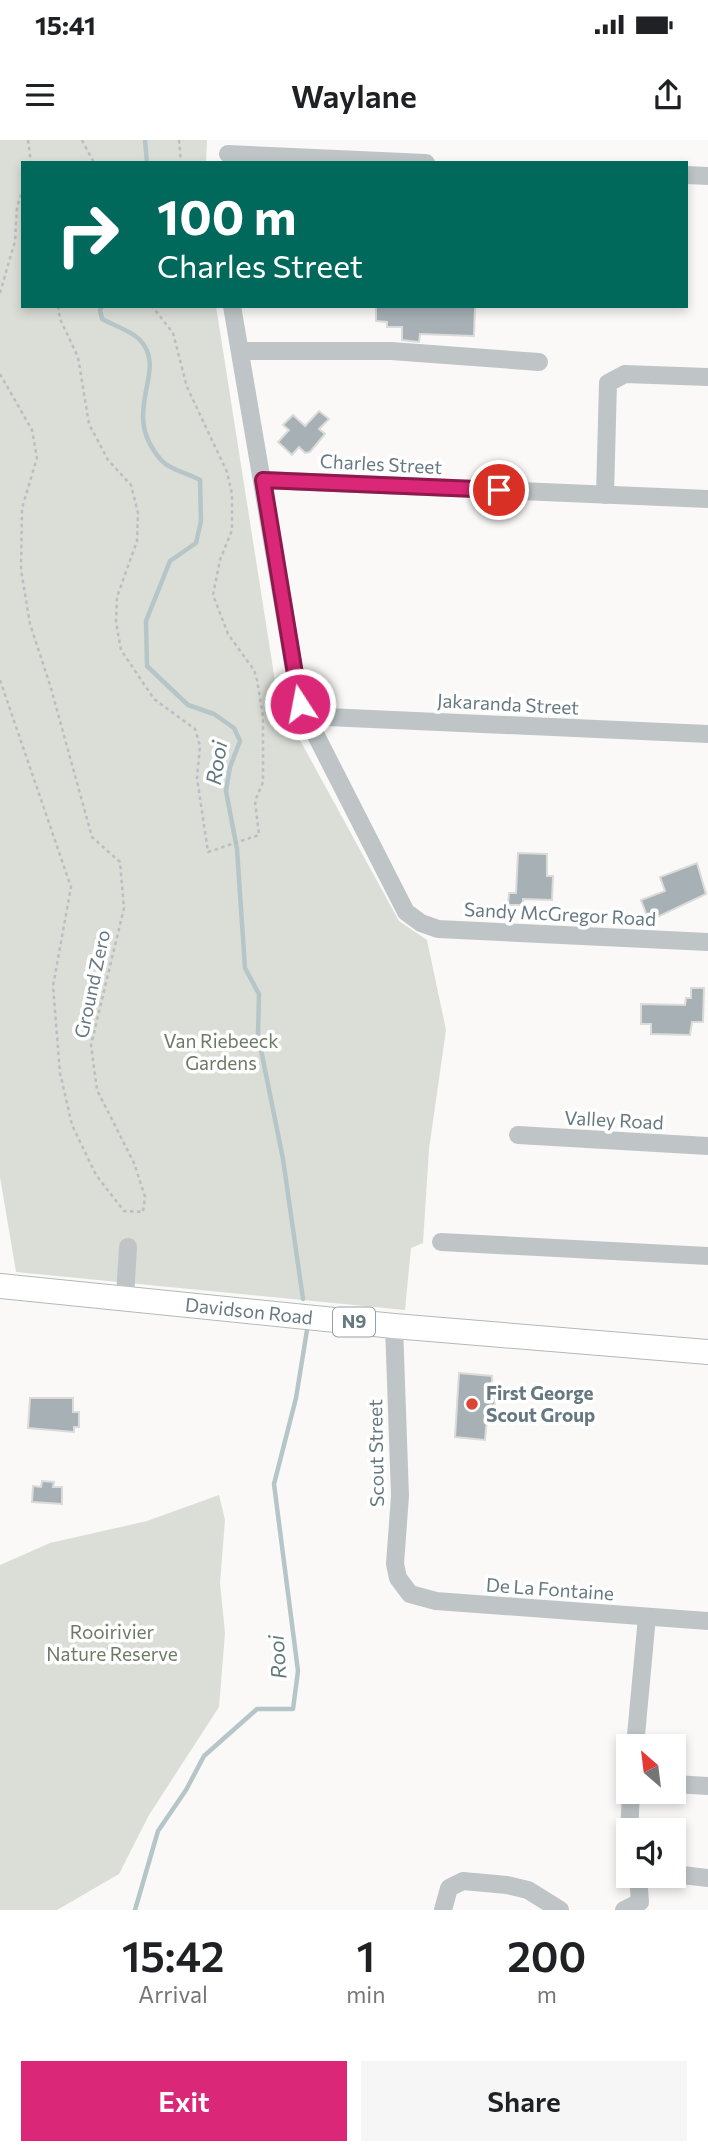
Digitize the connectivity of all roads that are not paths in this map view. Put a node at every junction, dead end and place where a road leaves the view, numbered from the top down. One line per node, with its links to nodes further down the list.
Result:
1 (228, 152): 2 (street)
2 (390, 161)
3 (688, 174): 4 (street)
4 (708, 176)
5 (232, 308): 6 (street)
6 (240, 351): 7 (street); 9 (street)
7 (539, 362)
8 (708, 377): 10 (street)
9 (263, 480): 10 (street, Charles Street); 12 (street)
10 (605, 495): 11 (street, Charles Street)
11 (708, 499)
12 (306, 716): 13 (street, Jakaranda Street); 14 (street, Sandy McGregor Road)
13 (708, 734)
14 (708, 942)
15 (518, 1135): 16 (street, Valley Road)
16 (708, 1146)
17 (441, 1242): 19 (street)
18 (128, 1247): 21 (street)
19 (708, 1256)
20 (0, 1286): 21 (highway, Davidson Road / N9)
21 (125, 1297): 22 (highway, Davidson Road / N9)
22 (394, 1326): 23 (highway, Davidson Road / N9); 24 (street, Scout Street)
23 (708, 1352)
24 (398, 1578): 25 (street, De La Fontaine)
25 (647, 1617): 26 (street, De La Fontaine); 27 (street)
26 (708, 1621)
27 (636, 1734)
28 (686, 1785): 29 (street)
29 (708, 1787)
30 (686, 1875): 31 (street)
31 (708, 1878)
32 (637, 1888): 33 (street)
33 (635, 1907)
34 (443, 1910): 35 (street)
35 (560, 1910)

